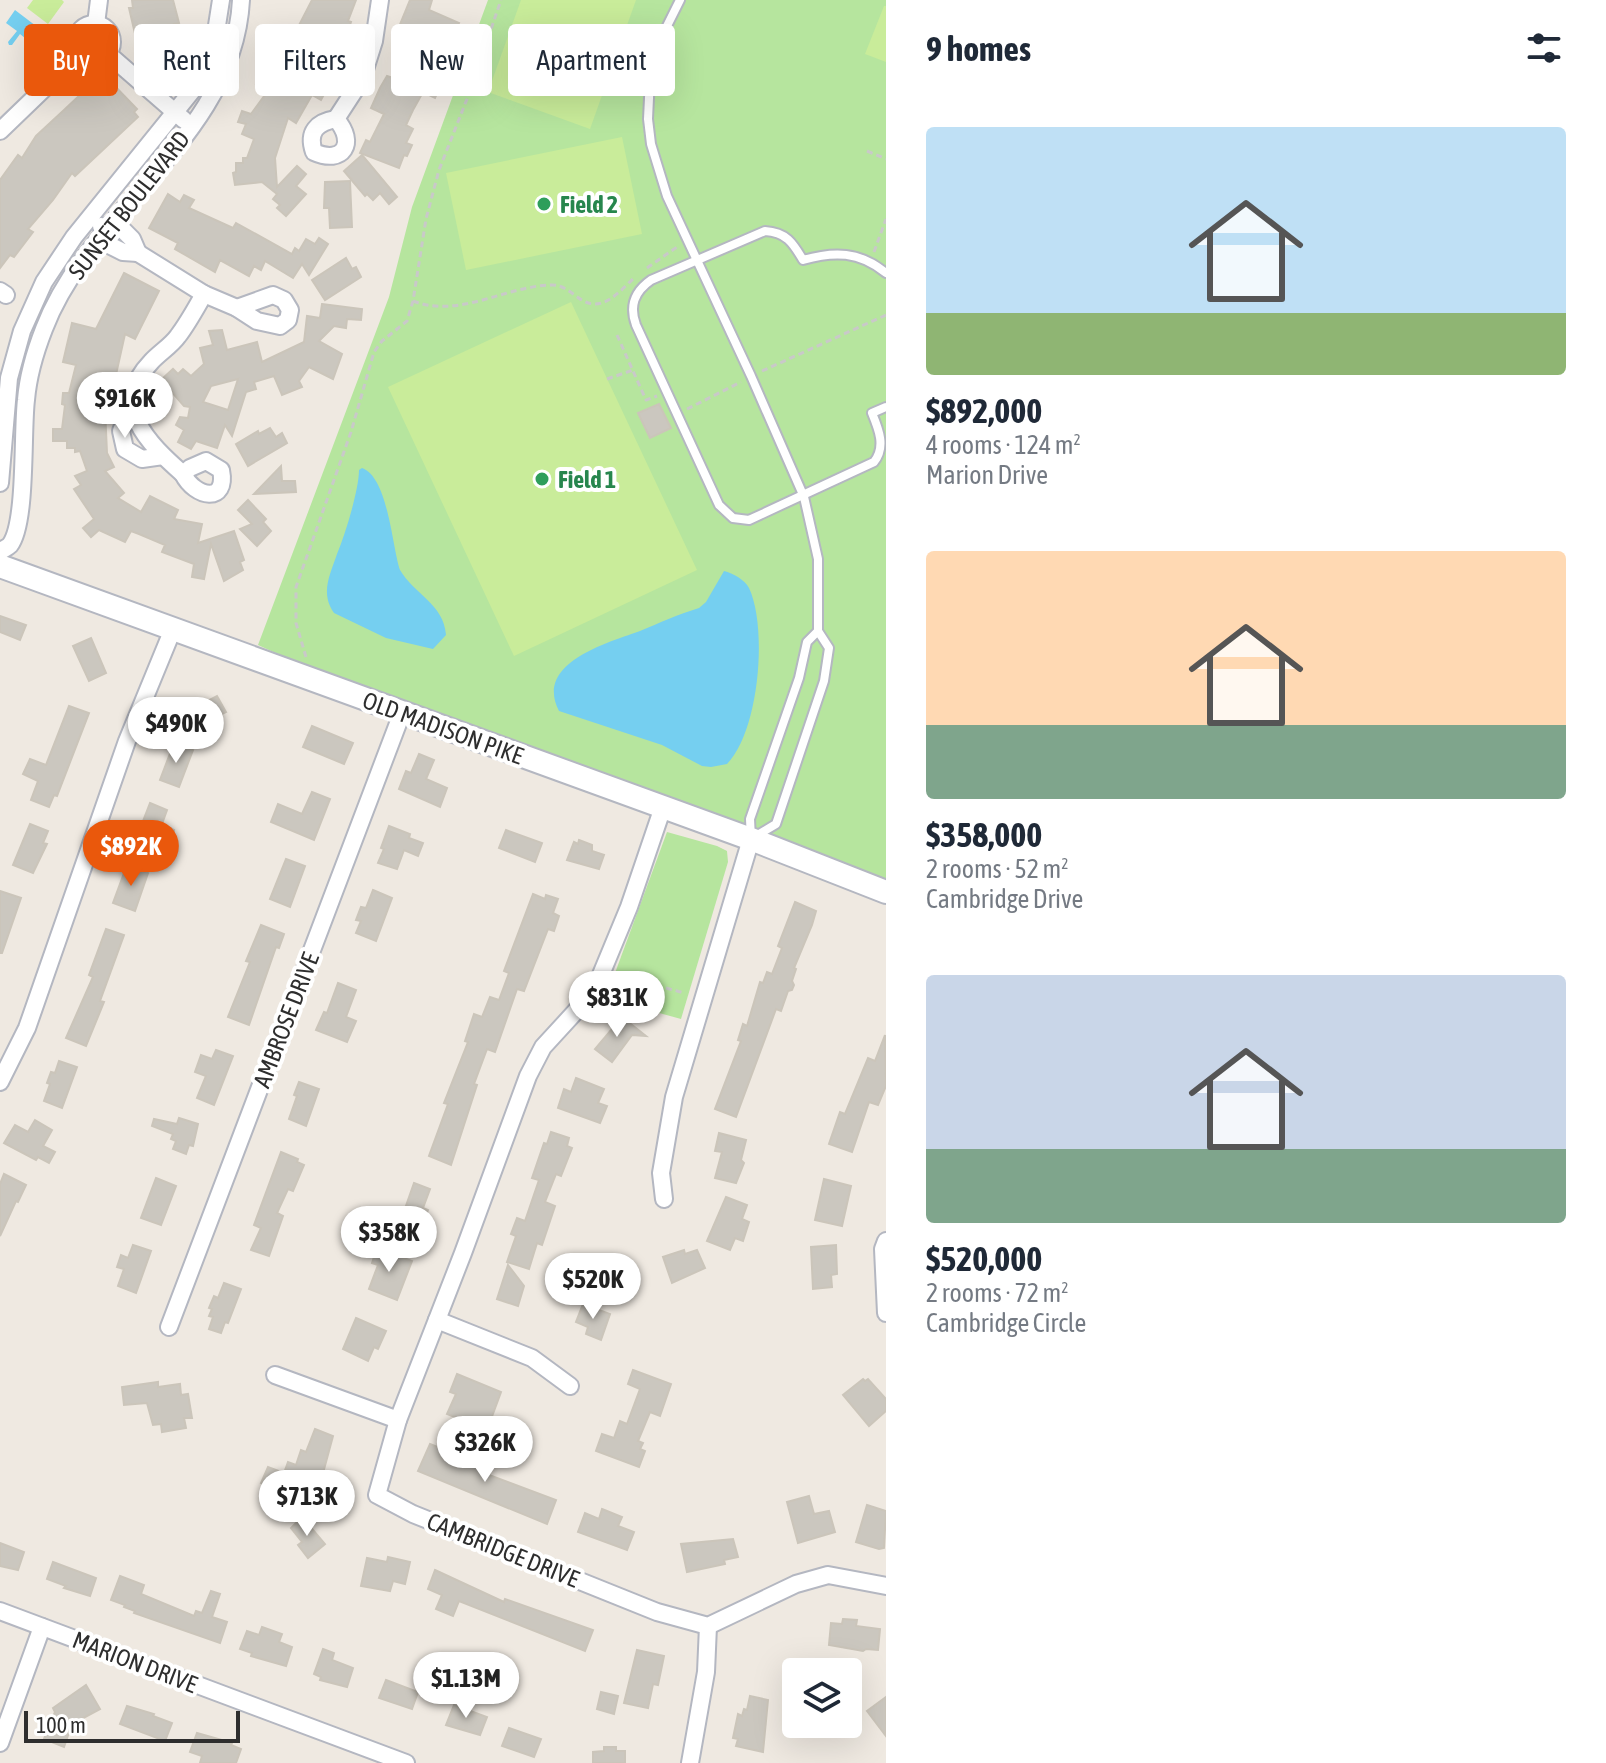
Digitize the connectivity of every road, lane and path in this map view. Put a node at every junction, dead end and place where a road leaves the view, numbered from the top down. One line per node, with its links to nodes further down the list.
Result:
1 (99, 0): 7 (street)
2 (221, 0): 10 (street, SUNSET BOULEVARD)
3 (241, 0): 12 (street, SUNSET BOULEVARD)
4 (380, 0): 11 (street)
5 (501, 0): 24 (path)
6 (680, 0): 18 (lane)
7 (96, 24)
8 (118, 63): 10 (street)
9 (35, 96): 13 (street)
10 (176, 113): 12 (street); 16 (street, SUNSET BOULEVARD)
11 (336, 119)
12 (192, 127): 17 (street, SUNSET BOULEVARD)
13 (1, 128)
14 (867, 151): 15 (path)
15 (886, 159)
16 (91, 218): 17 (street); 32 (street, SUNSET BOULEVARD)
17 (105, 230): 23 (street); 34 (street, SUNSET BOULEVARD)
18 (687, 240): 19 (lane); 20 (path)
19 (695, 260): 21 (lane); 33 (lane); 33 (lane)
20 (648, 267)
21 (886, 273)
22 (636, 277): 24 (path)
23 (204, 294): 25 (street); 28 (street)
24 (413, 301): 38 (path)
25 (237, 308)
26 (633, 370): 27 (path)
27 (607, 379)
28 (131, 406): 30 (street); 30 (street)
29 (886, 407): 33 (lane)
30 (163, 456): 31 (street)
31 (183, 474)
32 (0, 483)
33 (804, 497): 37 (lane)
34 (0, 552)
35 (0, 566): 36 (main road, OLD MADISON PIKE)
36 (173, 629): 39 (main road, OLD MADISON PIKE); 45 (street)
37 (818, 631): 41 (lane); 41 (lane)
38 (307, 661)
39 (402, 713): 40 (main road, OLD MADISON PIKE); 50 (street, AMBROSE DRIVE)
40 (663, 807): 41 (main road, OLD MADISON PIKE); 49 (street, CAMBRIDGE DRIVE)
41 (751, 839): 42 (main road, OLD MADISON PIKE); 46 (street)
42 (886, 892)
43 (666, 988): 44 (path)
44 (684, 993)
45 (0, 1082)
46 (664, 1199)
47 (886, 1241): 48 (street)
48 (886, 1313)
49 (437, 1320): 52 (street); 53 (street, CAMBRIDGE DRIVE)
50 (169, 1327)
51 (275, 1375): 53 (street)
52 (570, 1386)
53 (398, 1420): 56 (street, CAMBRIDGE DRIVE)
54 (886, 1586): 56 (street)
55 (0, 1611): 57 (street, MARION DRIVE)
56 (708, 1626): 60 (street)
57 (42, 1627): 58 (street); 59 (street, MARION DRIVE)
58 (0, 1743)
59 (406, 1763)
60 (690, 1763)

